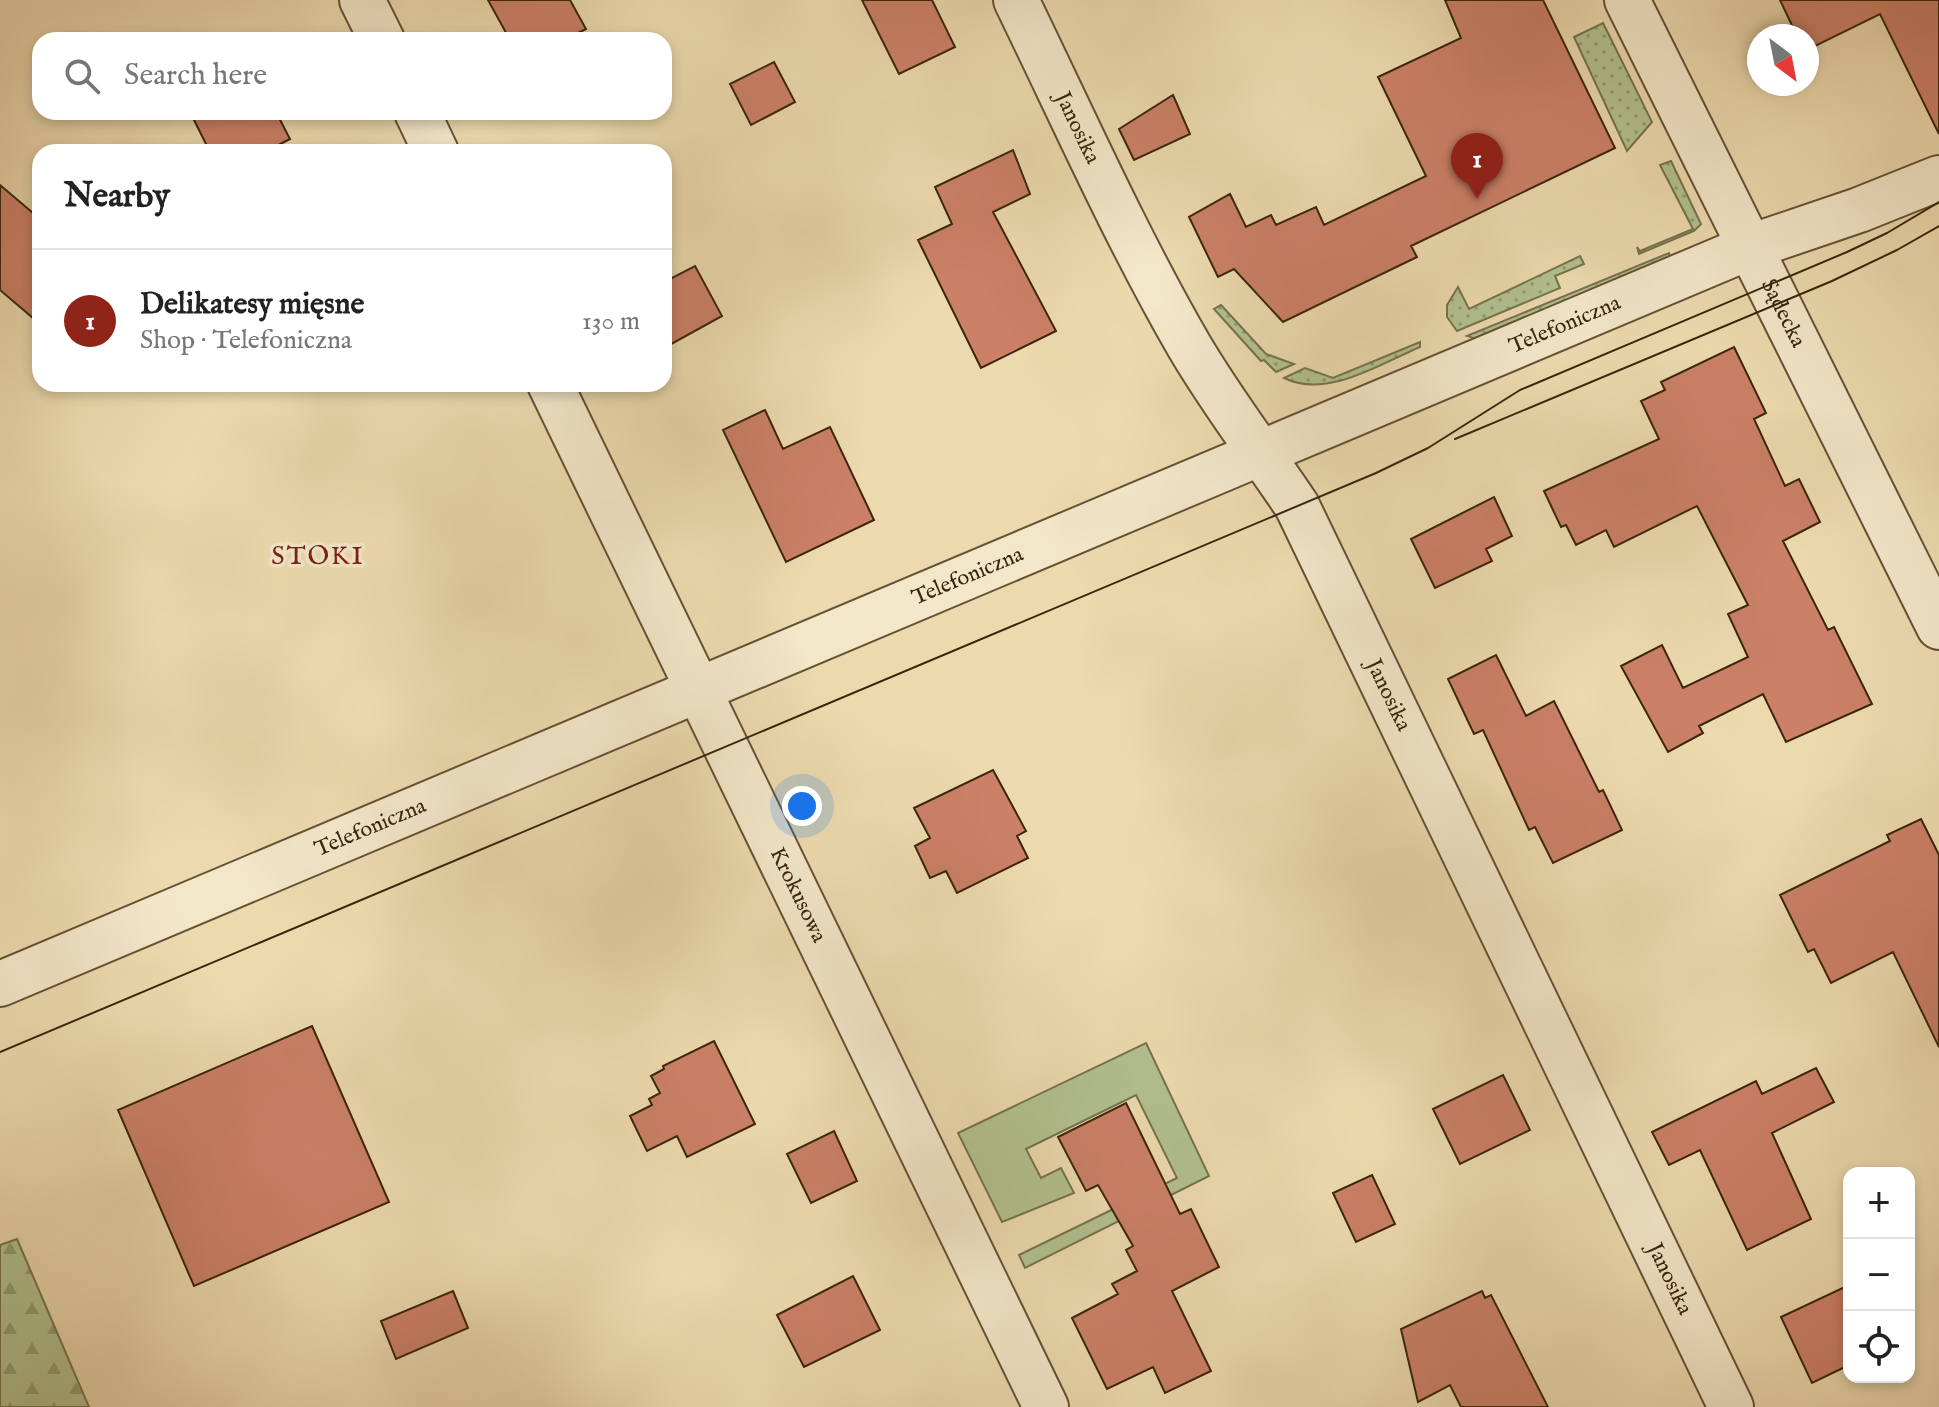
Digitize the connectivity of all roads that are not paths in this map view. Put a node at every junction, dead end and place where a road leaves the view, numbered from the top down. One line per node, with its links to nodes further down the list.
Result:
1 (362, 0): 4 (street)
2 (1016, 0): 10 (street, Janosika)
3 (1627, 0): 8 (street, Sądecka)
4 (378, 32)
5 (421, 120): 6 (street)
6 (432, 144)
7 (1939, 178): 8 (street, Telefoniczna)
8 (1750, 247): 10 (street, Telefoniczna); 11 (street, Sądecka)
9 (554, 392): 12 (street, Krokusowa)
10 (1259, 453): 12 (street, Telefoniczna); 15 (street, Janosika)
11 (1939, 627)
12 (699, 689): 13 (street, Telefoniczna); 14 (street, Krokusowa)
13 (0, 984)
14 (1046, 1407)
15 (1731, 1407)

